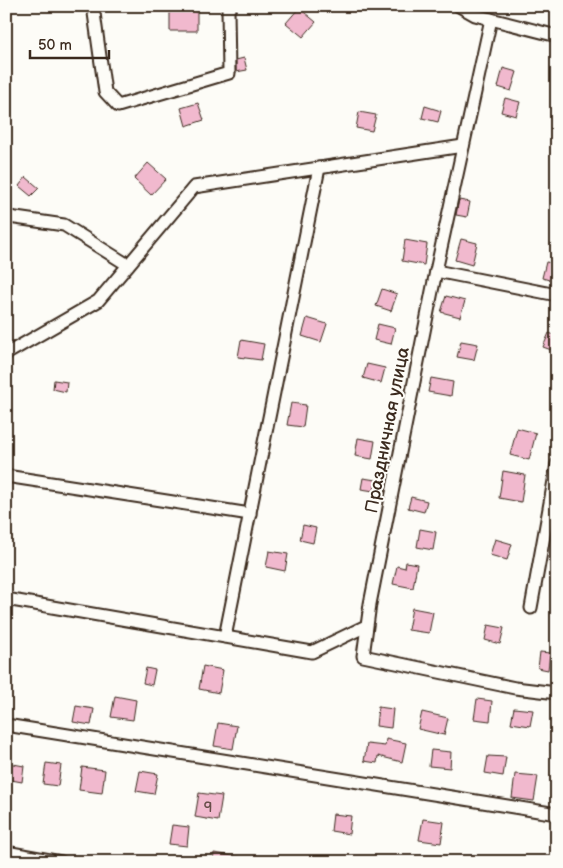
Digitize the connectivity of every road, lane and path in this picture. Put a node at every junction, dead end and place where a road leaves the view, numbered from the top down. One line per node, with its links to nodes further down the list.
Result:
1 (93, 6): 2 (street)
2 (231, 6)
3 (459, 6): 4 (street)
4 (491, 19): 5 (street); 6 (street, Праздничная улица)
5 (557, 36)
6 (463, 146): 7 (street); 10 (street, Праздничная улица)
7 (319, 168): 9 (street); 15 (street)
8 (8, 217): 9 (street)
9 (128, 265): 12 (street)
10 (436, 271): 11 (street); 18 (street, Праздничная улица)
11 (557, 296)
12 (6, 354)
13 (557, 464): 17 (street)
14 (6, 476): 15 (street)
15 (250, 514): 19 (street)
16 (6, 599): 19 (street)
17 (531, 608)
18 (366, 626): 19 (street); 20 (street, Праздничная улица)
19 (225, 637)
20 (557, 693)
21 (6, 725): 22 (street)
22 (557, 814)
23 (6, 852): 24 (street)
24 (61, 862)

